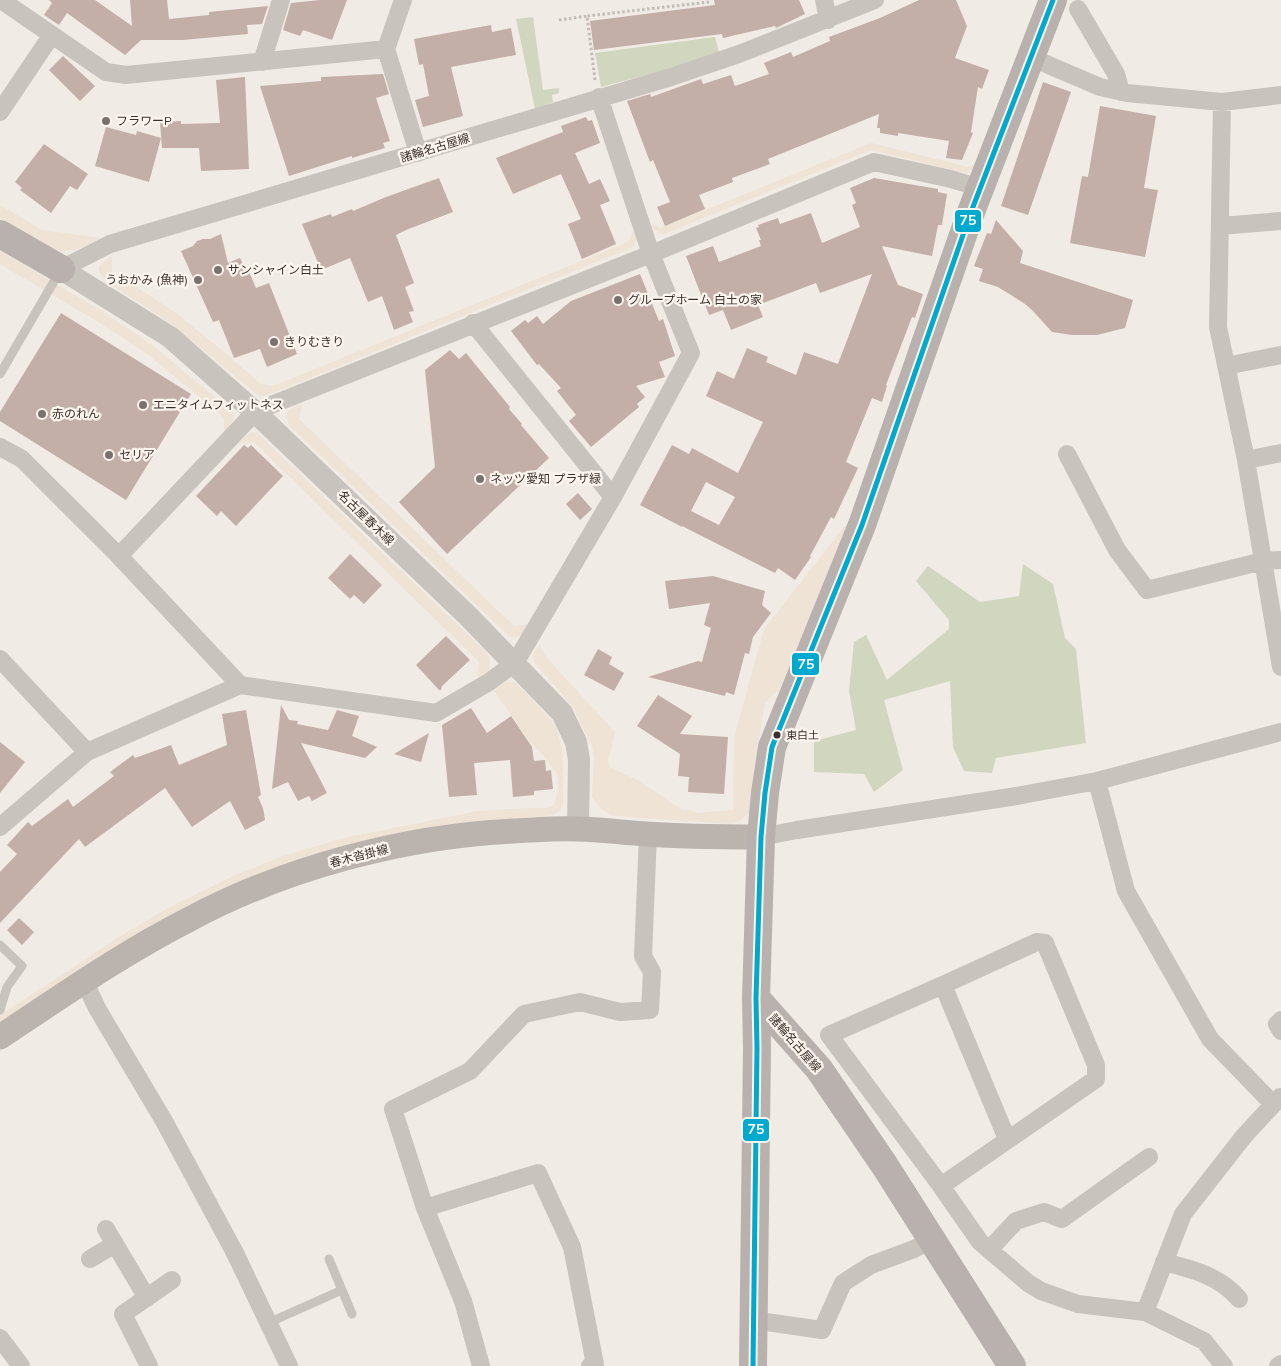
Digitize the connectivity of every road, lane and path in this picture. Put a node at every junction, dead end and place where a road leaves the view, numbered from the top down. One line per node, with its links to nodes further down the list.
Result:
1 (1, 0): 11 (street)
2 (281, 0): 14 (street)
3 (403, 0): 12 (street)
4 (824, 0): 10 (street)
5 (875, 0): 10 (street, 諸輪名古屋線)
6 (709, 2): 8 (path)
7 (1066, 4): 13 (main road); 16 (street)
8 (587, 16): 9 (path); 15 (path)
9 (559, 20)
10 (828, 20): 18 (street, 諸輪名古屋線)
11 (51, 36): 14 (street); 20 (street)
12 (386, 48): 14 (street); 21 (street)
13 (1030, 57): 16 (street); 22 (main road)
14 (262, 62)
15 (595, 74)
16 (1121, 92): 19 (street)
17 (1281, 95): 19 (street)
18 (599, 97): 21 (street, 諸輪名古屋線); 26 (street)
19 (1222, 102): 24 (street)
20 (0, 112)
21 (418, 153): 27 (street, 諸輪名古屋線)
22 (980, 188): 26 (street); 51 (main road)
23 (1281, 220): 24 (street)
24 (1220, 226): 30 (street)
25 (0, 234): 27 (main road)
26 (651, 254): 28 (street); 37 (street)
27 (61, 269): 31 (lane); 32 (street, 名古屋春木線)
28 (473, 323): 32 (street); 37 (street)
29 (1281, 355): 30 (street)
30 (1226, 366): 36 (street)
31 (0, 374)
32 (255, 412): 38 (street); 42 (street, 名古屋春木線)
33 (0, 447): 38 (street)
34 (1281, 453): 36 (street)
35 (1067, 454): 40 (street)
36 (1246, 460): 40 (street)
37 (613, 497): 42 (street)
38 (116, 560): 44 (street)
39 (1281, 560): 40 (street)
40 (1263, 561): 43 (street)
41 (0, 659): 46 (street)
42 (515, 663): 44 (street); 49 (street, 名古屋春木線)
43 (1281, 667)
44 (240, 685): 46 (street)
45 (1281, 732): 47 (street)
46 (88, 752): 48 (street)
47 (1097, 781): 51 (street); 61 (street)
48 (0, 827)
49 (578, 829): 50 (main road, 春木沓掛線); 53 (main road, 春木沓掛線)
50 (648, 834): 51 (main road, 春木沓掛線); 65 (street)
51 (761, 837): 55 (main road)
52 (0, 944): 57 (lane)
53 (84, 981): 57 (main road, 春木沓掛線); 78 (street)
54 (943, 985): 59 (street); 62 (street); 62 (street)
55 (756, 998): 60 (main road, 諸輪名古屋線); 77 (main road)
56 (1281, 1020): 58 (street)
57 (2, 1023)
58 (1281, 1031)
59 (828, 1035): 60 (street); 64 (street)
60 (803, 1050): 66 (main road, 諸輪名古屋線)
61 (1277, 1100): 70 (street)
62 (1007, 1139): 64 (street)
63 (1148, 1157): 67 (street)
64 (941, 1186): 67 (street)
65 (425, 1208): 83 (street); 84 (street)
66 (932, 1240): 77 (street); 86 (main road, 諸輪名古屋線)
67 (989, 1250): 75 (street)
68 (90, 1259): 73 (street)
69 (328, 1259): 72 (lane)
70 (1164, 1262): 74 (street); 75 (street)
71 (172, 1280): 73 (street)
72 (342, 1290): 76 (lane); 78 (lane)
73 (147, 1298): 81 (street)
74 (1240, 1299)
75 (1145, 1312): 87 (street)
76 (352, 1314)
77 (753, 1320): 85 (main road)
78 (268, 1324): 82 (street)
79 (0, 1338): 80 (street)
80 (21, 1366)
81 (149, 1366)
82 (289, 1366)
83 (481, 1366)
84 (590, 1366)
85 (753, 1366)
86 (1012, 1366)
87 (1224, 1366)

